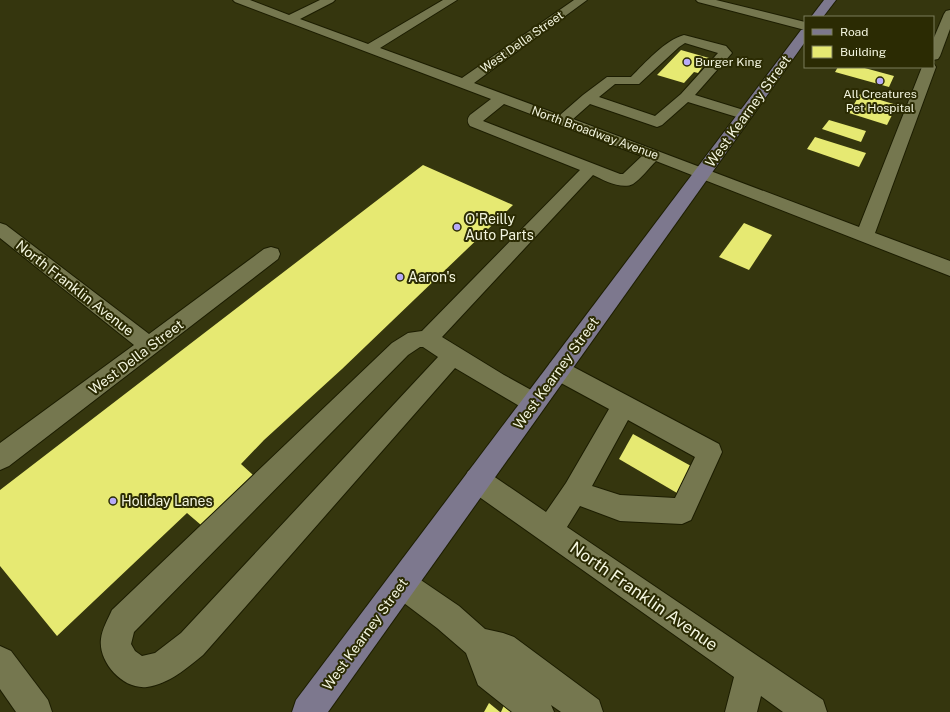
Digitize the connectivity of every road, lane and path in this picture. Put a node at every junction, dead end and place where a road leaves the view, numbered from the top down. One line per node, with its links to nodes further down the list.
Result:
1 (239, 0): 9 (street, North Broadway Avenue)
2 (329, 0): 9 (street)
3 (451, 0): 12 (street)
4 (581, 0): 15 (street, West Della Street)
5 (704, 0): 10 (street)
6 (830, 0): 8 (main road)
7 (950, 14): 13 (street)
8 (818, 16)
9 (290, 19): 12 (street, North Broadway Avenue)
10 (804, 26)
11 (804, 34): 19 (main road, West Kearney Street)
12 (369, 49): 15 (street, North Broadway Avenue)
13 (937, 60)
14 (929, 68): 26 (street)
15 (463, 84): 18 (street, North Broadway Avenue)
16 (686, 97): 17 (street); 17 (street); 19 (street)
17 (588, 98): 21 (street)
18 (501, 99): 20 (street, North Broadway Avenue); 20 (street)
19 (745, 115): 24 (main road, West Kearney Street)
20 (520, 123): 21 (street); 21 (street, North Broadway Avenue)
21 (558, 134): 22 (street); 22 (street, North Broadway Avenue)
22 (593, 154): 23 (street, North Broadway Avenue); 23 (street); 29 (street)
23 (653, 155): 24 (street, North Broadway Avenue)
24 (702, 173): 26 (street, North Broadway Avenue); 32 (main road, West Kearney Street)
25 (0, 229): 30 (street, North Franklin Avenue)
26 (865, 236): 28 (street, North Broadway Avenue)
27 (271, 254): 30 (street, West Della Street)
28 (950, 269)
29 (427, 339): 31 (street); 31 (street)
30 (150, 346): 35 (street, West Della Street)
31 (453, 355): 33 (street)
32 (558, 370): 33 (main road, West Kearney Street); 34 (street)
33 (534, 403): 36 (main road, West Kearney Street)
34 (630, 408): 37 (street); 37 (street)
35 (0, 458)
36 (477, 480): 38 (street, North Franklin Avenue); 39 (main road, West Kearney Street)
37 (575, 492): 38 (street)
38 (550, 530): 42 (street, North Franklin Avenue)
39 (402, 584): 40 (street); 44 (main road, West Kearney Street)
40 (478, 643): 45 (street); 46 (street)
41 (0, 662): 43 (street)
42 (752, 671): 47 (street); 48 (street, North Franklin Avenue)
43 (36, 712)
44 (308, 712)
45 (538, 712)
46 (587, 712)
47 (741, 712)
48 (811, 712)

